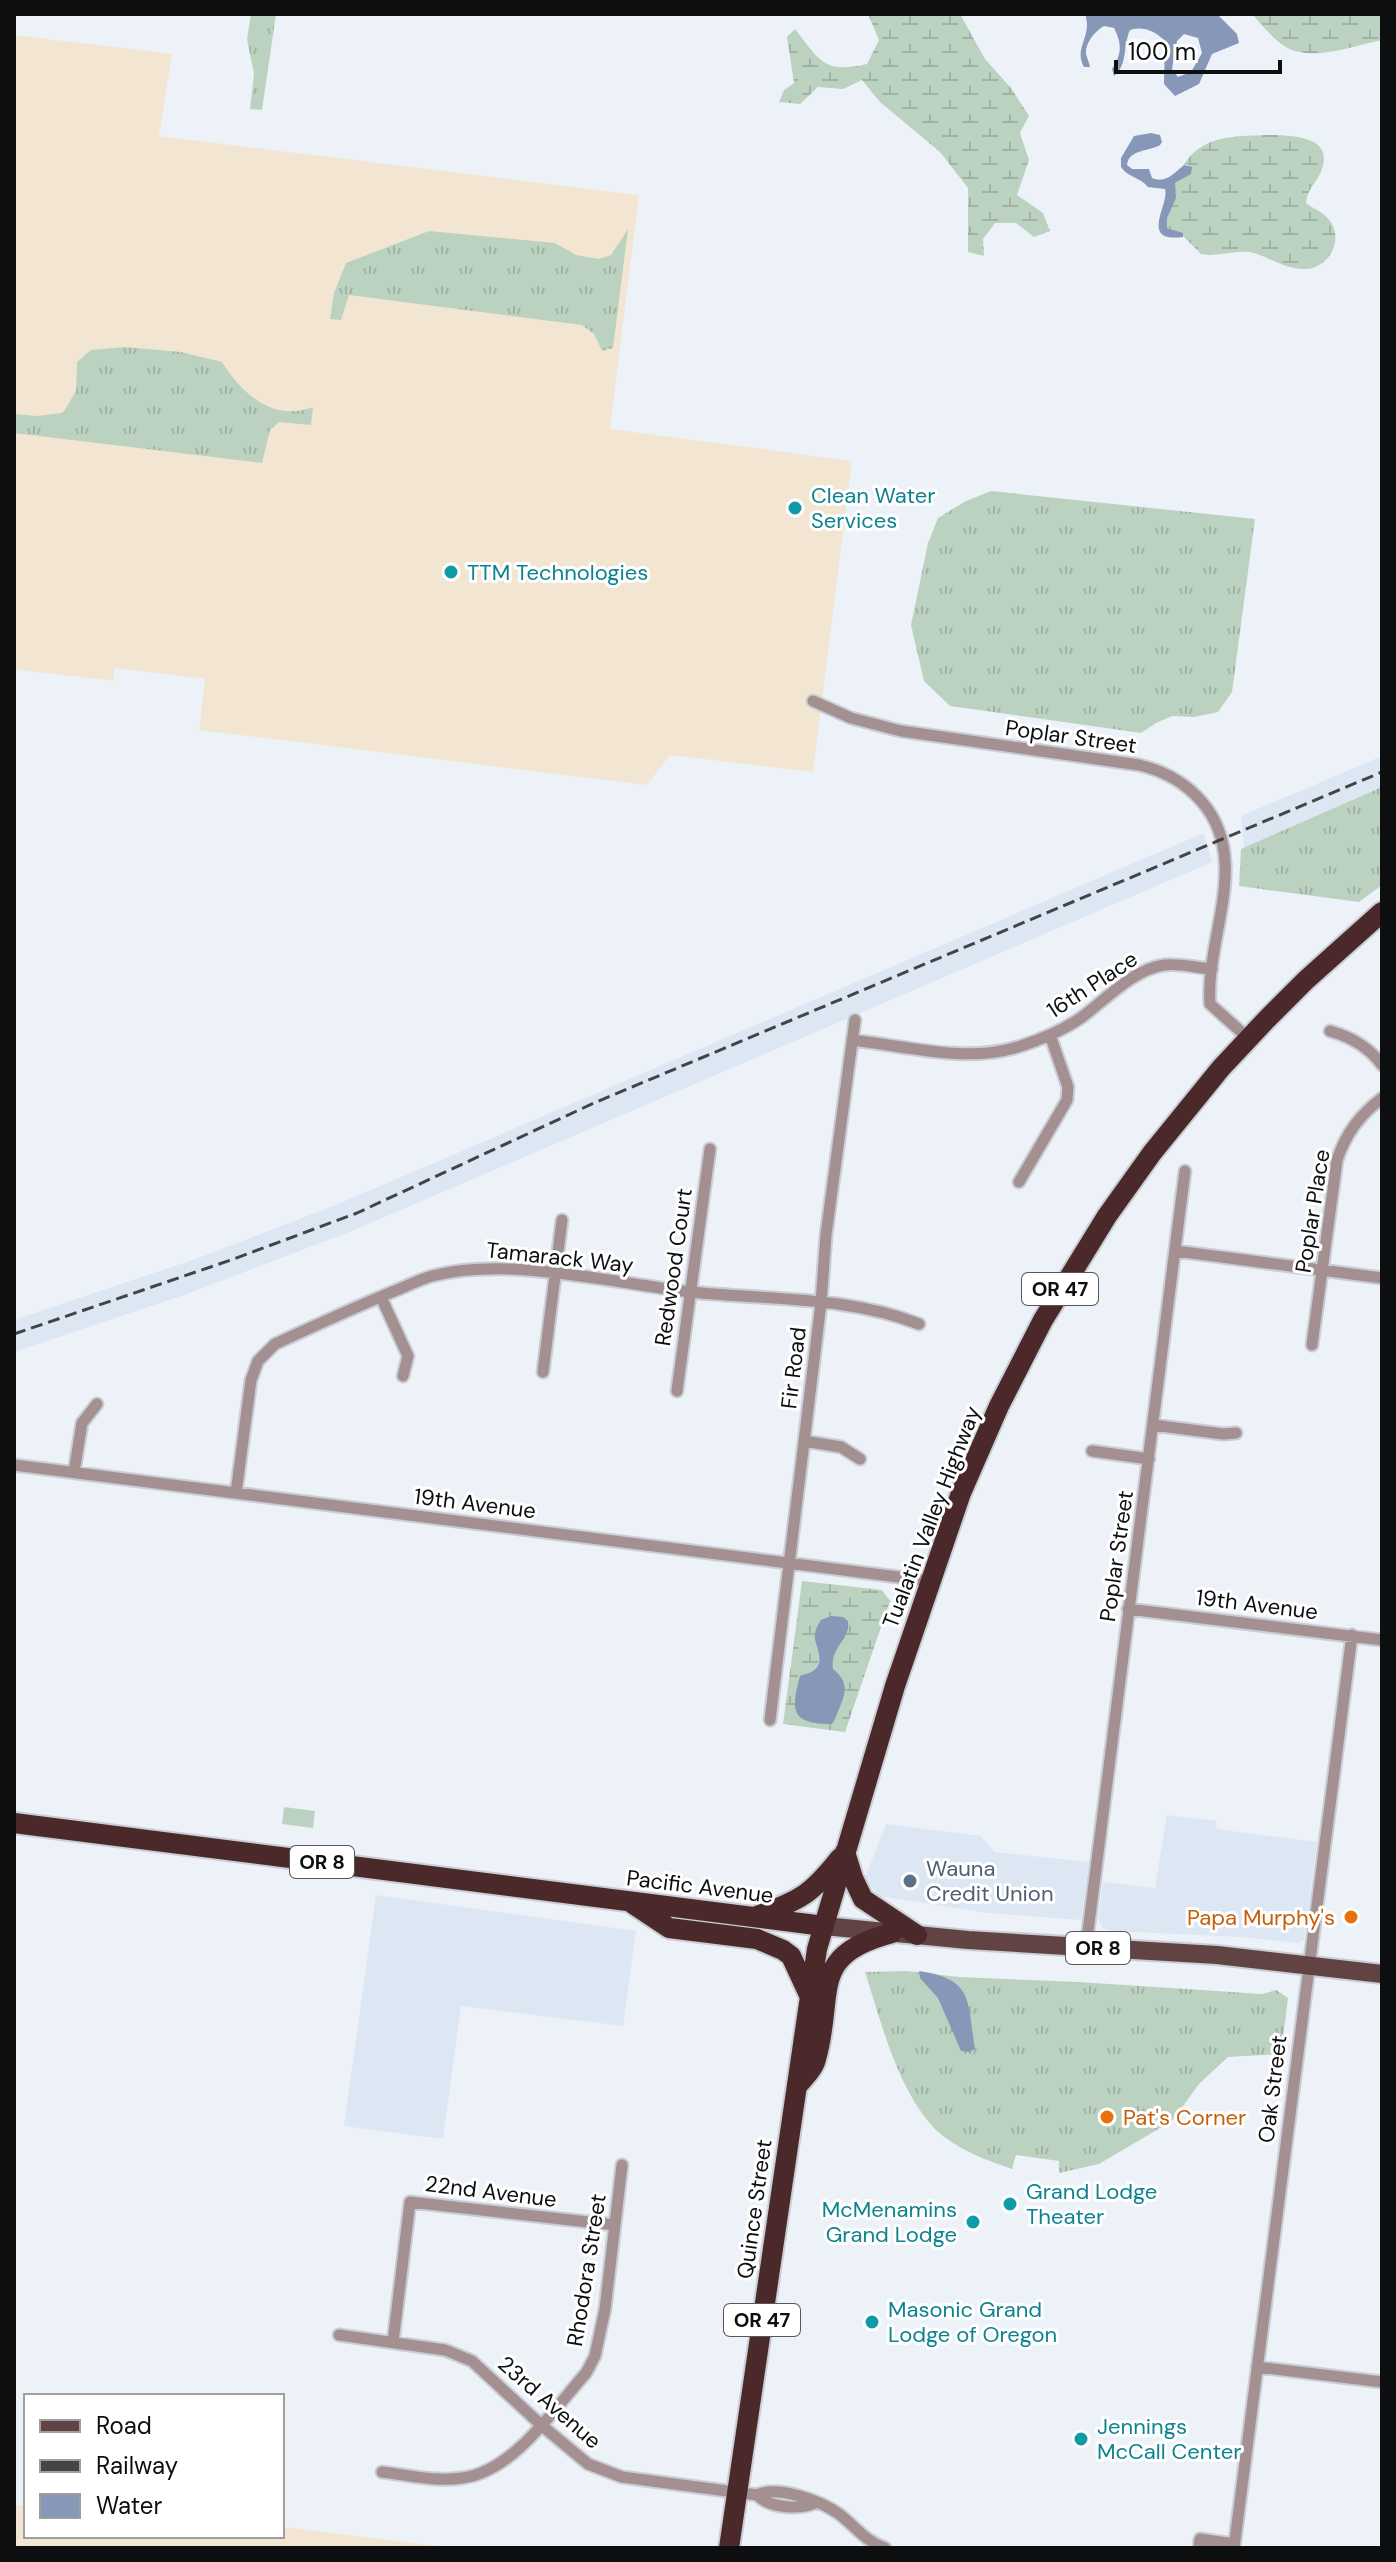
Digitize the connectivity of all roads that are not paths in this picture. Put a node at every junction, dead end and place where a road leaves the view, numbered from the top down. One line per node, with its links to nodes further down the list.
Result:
1 (813, 701): 3 (street, Poplar Street)
2 (1382, 912): 7 (highway, Tualatin Valley Highway / OR 47)
3 (1212, 969): 6 (street, 16th Place); 7 (street, Poplar Street)
4 (855, 1020): 8 (street, Fir Road)
5 (1330, 1031): 9 (street)
6 (1050, 1035): 8 (street, 16th Place); 13 (street)
7 (1248, 1038): 38 (highway, Tualatin Valley Highway / OR 47)
8 (852, 1040): 21 (street, Fir Road)
9 (1382, 1065)
10 (1382, 1098): 16 (street, Poplar Place)
11 (710, 1149): 19 (street, Redwood Court)
12 (1185, 1171): 15 (street, Poplar Street)
13 (1019, 1182)
14 (562, 1220): 17 (street)
15 (1176, 1251): 16 (street); 28 (street, Poplar Street)
16 (1322, 1270): 18 (street); 23 (street, Poplar Place)
17 (556, 1274): 19 (street, Tamarack Way); 20 (street, Tamarack Way); 24 (street)
18 (1382, 1278)
19 (690, 1292): 21 (street, Tamarack Way); 26 (street, Redwood Court)
20 (381, 1297): 25 (street); 36 (street, Tamarack Way)
21 (821, 1303): 22 (street, Tamarack Way); 30 (street, Fir Road)
22 (919, 1324)
23 (1312, 1345)
24 (543, 1372)
25 (403, 1376)
26 (677, 1391)
27 (97, 1404): 35 (street)
28 (1153, 1425): 29 (street); 33 (street, Poplar Street)
29 (1236, 1433)
30 (804, 1441): 32 (street); 37 (street, Fir Road)
31 (1092, 1451): 33 (street)
32 (860, 1459)
33 (1149, 1459): 39 (street, Poplar Street)
34 (14, 1465): 35 (street, 19th Avenue)
35 (74, 1472): 36 (street, 19th Avenue)
36 (236, 1493): 37 (street, 19th Avenue)
37 (790, 1563): 38 (street, 19th Avenue); 42 (street, Fir Road)
38 (930, 1581): 44 (highway, Tualatin Valley Highway / OR 47)
39 (1128, 1609): 40 (street, 19th Avenue); 50 (street, Poplar Street)
40 (1352, 1635): 41 (street, 19th Avenue); 51 (street, Oak Street)
41 (1382, 1640)
42 (770, 1720)
43 (14, 1823): 45 (highway, Pacific Avenue / OR 8)
44 (845, 1852): 46 (highway); 47 (highway, Tualatin Valley Highway / OR 47); 49 (highway)
45 (630, 1901): 46 (highway, Pacific Avenue / OR 8); 53 (highway)
46 (756, 1917): 47 (highway, Pacific Avenue / OR 8)
47 (824, 1926): 48 (main road, Pacific Avenue / OR 8); 53 (highway, Quince Street / OR 47)
48 (892, 1933): 49 (main road, Pacific Avenue / OR 8); 54 (highway)
49 (917, 1935): 50 (main road, Pacific Avenue / OR 8)
50 (1086, 1947): 51 (main road, Pacific Avenue / OR 8)
51 (1308, 1965): 52 (main road, Pacific Avenue / OR 8); 59 (street, Oak Street)
52 (1382, 1974)
53 (810, 1998): 54 (highway, Quince Street / OR 47)
54 (797, 2087): 63 (highway, Quince Street / OR 47)
55 (622, 2165): 56 (street, Rhodora Street)
56 (615, 2225): 58 (street, 22nd Avenue); 61 (street, Rhodora Street)
57 (339, 2335): 58 (street, 23rd Avenue)
58 (393, 2342): 61 (street, 23rd Avenue)
59 (1257, 2367): 60 (street); 64 (street, Oak Street)
60 (1382, 2382)
61 (540, 2424): 62 (street, Rhodora Street); 63 (street, 23rd Avenue)
62 (382, 2472)
63 (747, 2493): 65 (highway, Quince Street / OR 47); 66 (street, 23rd Avenue)
64 (1234, 2546): 67 (street)
65 (729, 2548)
66 (885, 2548)
67 (1199, 2548)

